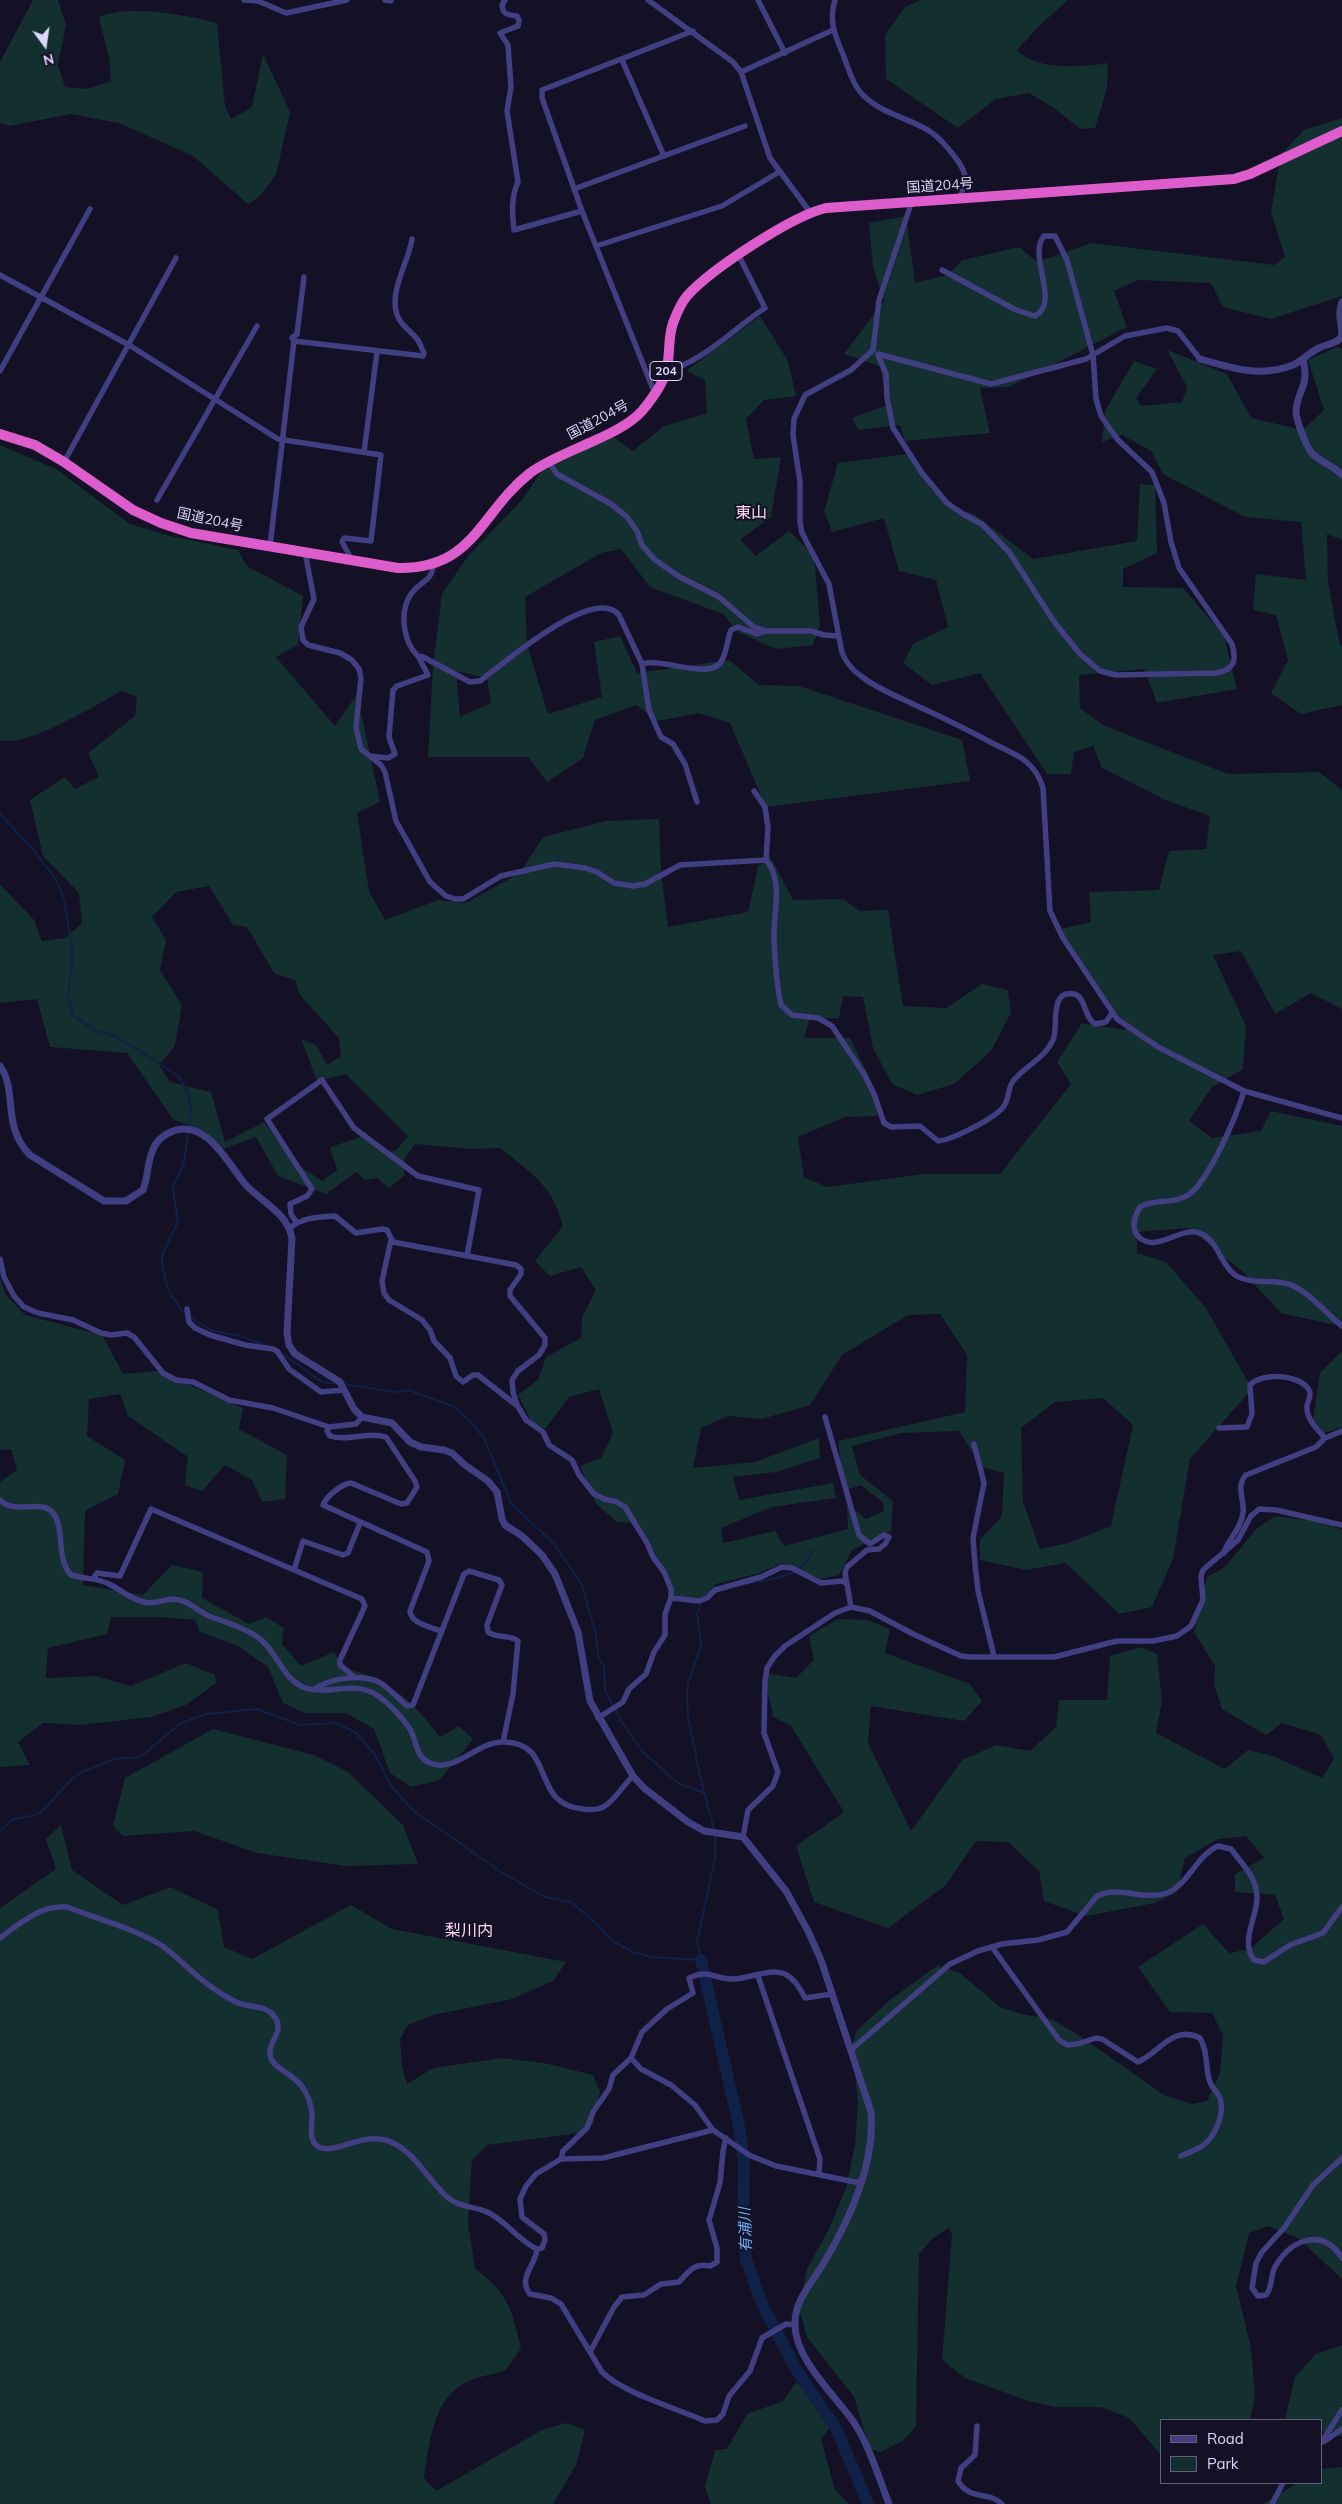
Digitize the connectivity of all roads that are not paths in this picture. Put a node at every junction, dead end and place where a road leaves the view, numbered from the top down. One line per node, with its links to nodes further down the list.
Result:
1 (244, 0): 2 (street)
2 (347, 0)
3 (385, 0): 8 (street)
4 (505, 0): 22 (street)
5 (648, 0): 10 (street)
6 (758, 0): 11 (street)
7 (835, 0): 9 (street)
8 (391, 1)
9 (833, 30): 11 (street); 19 (street)
10 (693, 32): 12 (street); 13 (street)
11 (785, 53): 13 (street)
12 (622, 60): 16 (street); 18 (street)
13 (741, 72): 17 (street)
14 (745, 126): 16 (street)
15 (1342, 131): 19 (highway, 国道204号 / 204)
16 (664, 156): 18 (street)
17 (780, 172): 23 (street); 25 (street)
18 (574, 189): 22 (street)
19 (960, 199): 20 (highway, 国道204号 / 204)
20 (912, 201): 23 (highway, 国道204号 / 204); 37 (street)
21 (90, 209): 31 (street)
22 (582, 211): 25 (street)
23 (810, 212): 26 (highway, 国道204号 / 204)
24 (412, 239): 38 (street)
25 (596, 246): 45 (street)
26 (739, 256): 43 (highway, 国道204号 / 204); 43 (street)
27 (176, 258): 36 (street)
28 (942, 270): 40 (street)
29 (0, 275): 31 (street)
30 (304, 277): 35 (street)
31 (42, 297): 36 (street); 44 (street)
32 (1342, 302): 34 (street)
33 (257, 326): 46 (street)
34 (1342, 328): 42 (street)
35 (294, 341): 38 (street); 48 (street)
36 (129, 345): 46 (street); 51 (street)
37 (873, 350): 39 (street); 59 (street)
38 (377, 352): 49 (street)
39 (878, 355): 40 (street); 40 (street)
40 (1094, 355): 41 (street)
41 (1200, 358): 42 (street)
42 (1303, 359): 52 (street)
43 (667, 370): 45 (highway, 国道204号 / 204)
44 (0, 371)
45 (655, 394): 50 (highway, 国道204号 / 204)
46 (215, 399): 48 (street); 53 (street)
47 (0, 434): 51 (highway, 国道204号 / 204)
48 (283, 440): 49 (street); 54 (street)
49 (364, 452): 56 (street)
50 (548, 461): 57 (highway, 国道204号 / 204); 58 (street)
51 (64, 462): 54 (highway, 国道204号 / 204)
52 (1342, 475)
53 (157, 500)
54 (270, 546): 55 (highway, 国道204号 / 204)
55 (305, 552): 56 (highway, 国道204号 / 204); 62 (street)
56 (352, 560): 57 (highway, 国道204号 / 204)
57 (433, 565): 60 (street)
58 (766, 630): 59 (street); 61 (street)
59 (839, 636): 66 (street)
60 (418, 656): 61 (street); 62 (street)
61 (642, 664): 64 (street)
62 (368, 755): 65 (street)
63 (754, 792): 65 (street)
64 (697, 802)
65 (766, 860): 66 (street)
66 (1112, 1013): 68 (street)
67 (0, 1066): 71 (street)
68 (1244, 1091): 69 (street); 76 (street)
69 (1342, 1118)
70 (296, 1222): 71 (street); 72 (street); 73 (street)
71 (290, 1228): 77 (street)
72 (391, 1240): 73 (street); 78 (street)
73 (467, 1256): 78 (street)
74 (0, 1259): 81 (street)
75 (187, 1309): 77 (street)
76 (1342, 1326)
77 (344, 1390): 79 (street)
78 (517, 1405): 93 (street)
79 (362, 1417): 81 (street); 99 (street)
80 (825, 1417): 92 (street)
81 (329, 1428): 87 (street)
82 (1218, 1428): 84 (street)
83 (1342, 1430): 84 (street)
84 (1324, 1438): 89 (street)
85 (974, 1444): 96 (street)
86 (0, 1500): 91 (street)
87 (360, 1524): 90 (street); 95 (street)
88 (1342, 1525): 89 (street)
89 (1224, 1553): 96 (street)
90 (294, 1570): 91 (street); 97 (street)
91 (92, 1579): 98 (street)
92 (846, 1583): 93 (street); 94 (street)
93 (671, 1598): 99 (street)
94 (851, 1607): 96 (street); 102 (street)
95 (441, 1631): 97 (street); 100 (street)
96 (994, 1656)
97 (354, 1677): 98 (street)
98 (314, 1689): 100 (street)
99 (602, 1714): 101 (street)
100 (503, 1742): 101 (street)
101 (633, 1776): 102 (street)
102 (744, 1837): 107 (street)
103 (1342, 1907): 105 (street)
104 (0, 1938): 117 (street)
105 (992, 1947): 108 (street); 112 (street)
106 (758, 1976): 107 (street); 109 (street); 115 (street)
107 (832, 1994): 108 (street)
108 (851, 2050): 116 (street)
109 (631, 2058): 110 (street); 114 (street)
110 (713, 2130): 111 (street); 114 (street)
111 (726, 2138): 115 (street); 120 (street)
112 (1181, 2156)
113 (1342, 2158): 118 (street)
114 (561, 2159): 117 (street)
115 (819, 2174): 116 (street)
116 (860, 2183): 119 (street)
117 (537, 2249): 120 (street)
118 (1342, 2258)
119 (794, 2325): 120 (street); 127 (street)
120 (590, 2352)
121 (1342, 2410): 124 (street)
122 (977, 2426): 128 (street)
123 (1342, 2429): 125 (street)
124 (1322, 2441)
125 (1322, 2442)
126 (1282, 2484): 129 (street)
127 (889, 2504)
128 (1002, 2504)
129 (1272, 2504)

